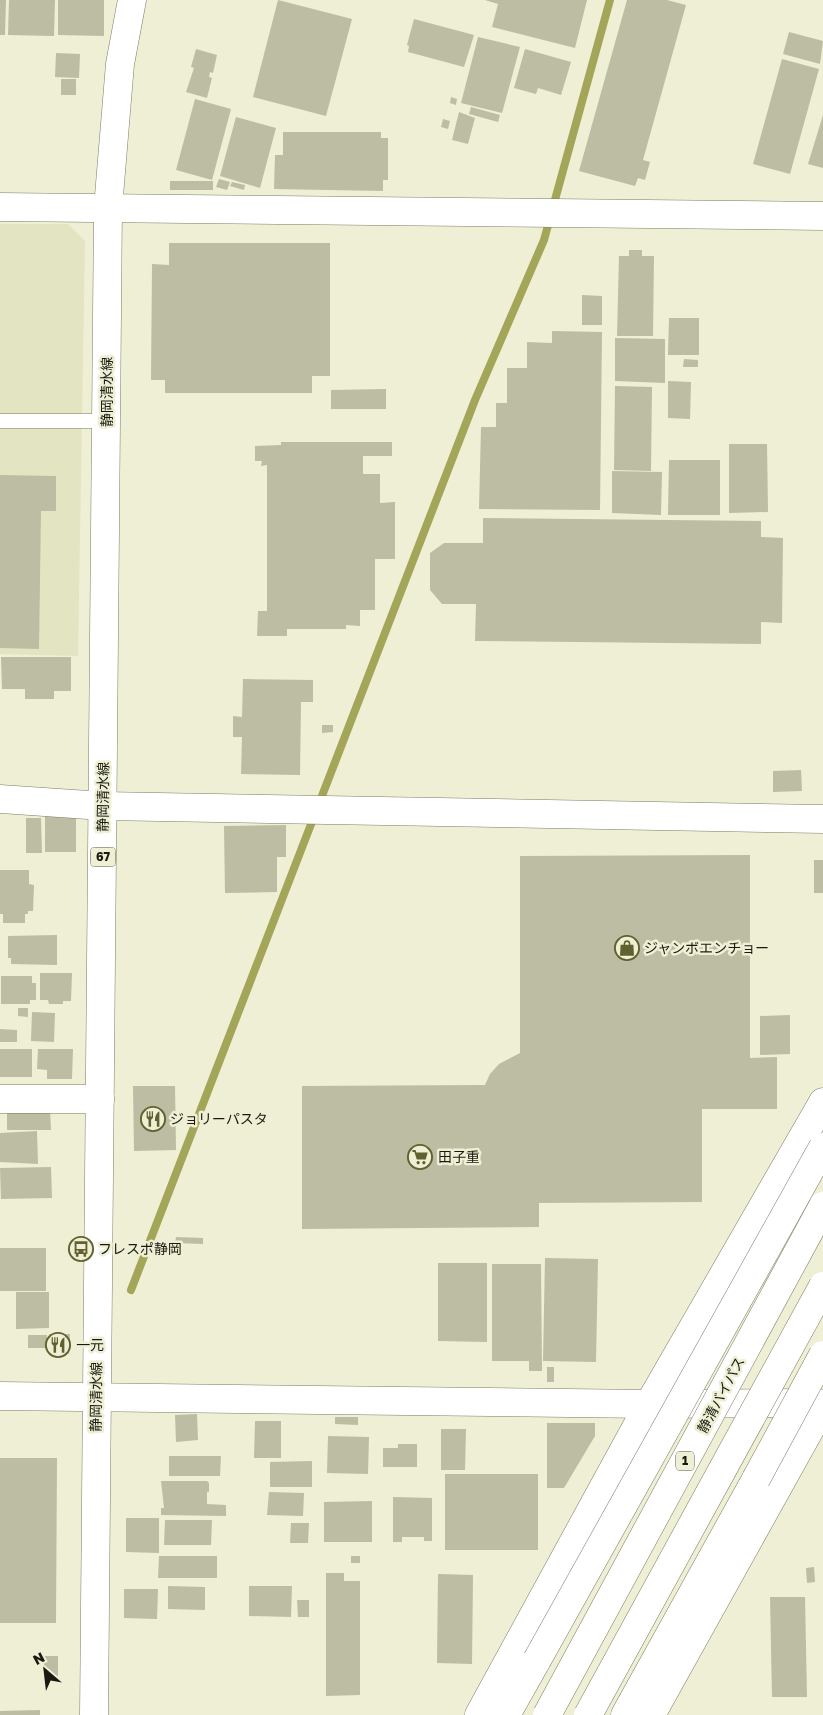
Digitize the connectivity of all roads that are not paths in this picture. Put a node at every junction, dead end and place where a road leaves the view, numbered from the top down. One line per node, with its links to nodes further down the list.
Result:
1 (132, 0): 3 (main road, 静岡清水線 / 67)
2 (0, 208): 3 (main road)
3 (108, 208): 4 (main road); 6 (main road, 静岡清水線 / 67)
4 (823, 216)
5 (0, 421): 6 (lane)
6 (107, 421): 8 (main road, 静岡清水線 / 67)
7 (0, 799): 8 (main road)
8 (103, 806): 9 (main road); 11 (main road, 静岡清水線 / 67)
9 (823, 819)
10 (0, 1099): 11 (main road)
11 (100, 1099): 18 (main road, 静岡清水線 / 67)
12 (823, 1102): 19 (main road)
13 (823, 1146): 23 (main road, bridge)
14 (823, 1206): 24 (main road, 静清バイパス / 1, bridge)
15 (823, 1286): 25 (main road, bridge)
16 (823, 1355): 26 (main road, bridge)
17 (0, 1396): 18 (main road)
18 (96, 1396): 19 (main road); 21 (main road, 静岡清水線 / 67)
19 (649, 1404): 20 (main road); 22 (main road)
20 (823, 1404): 27 (main road)
21 (94, 1715)
22 (479, 1715)
23 (506, 1715)
24 (547, 1715)
25 (588, 1715)
26 (625, 1715)
27 (651, 1715)

